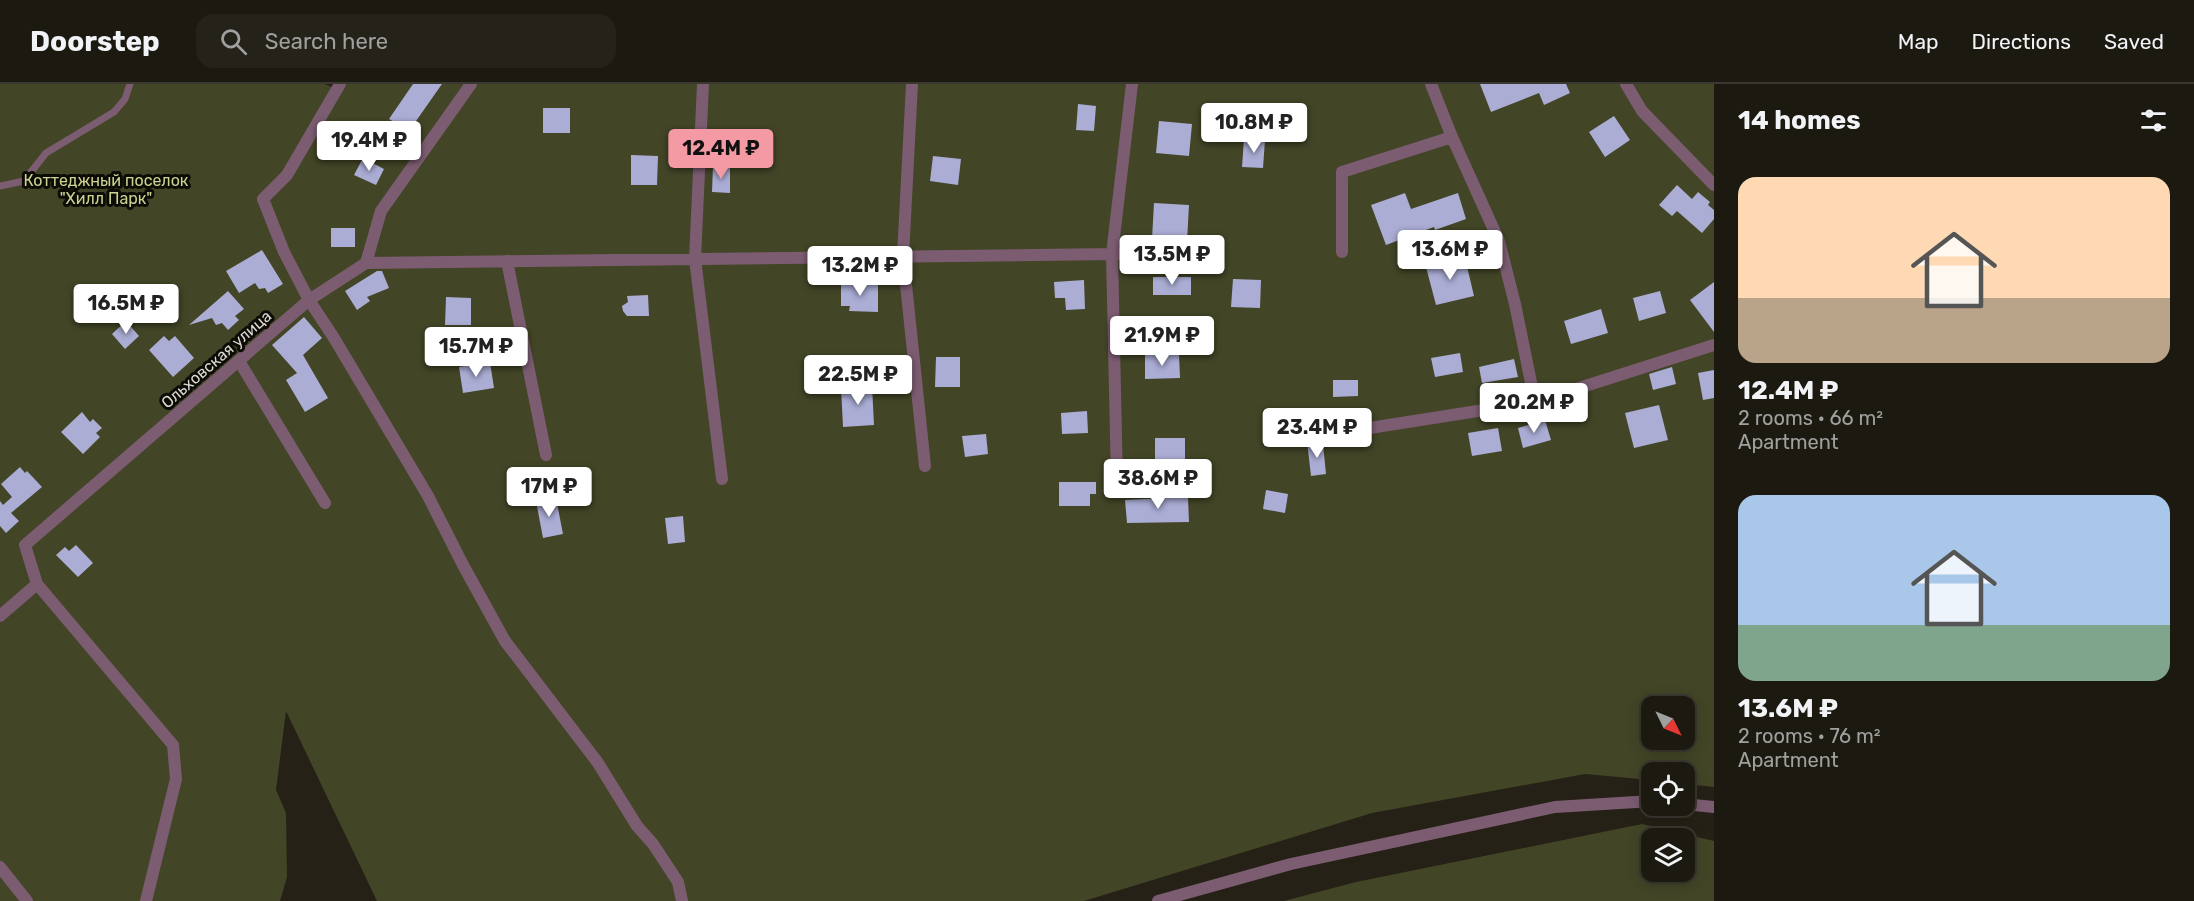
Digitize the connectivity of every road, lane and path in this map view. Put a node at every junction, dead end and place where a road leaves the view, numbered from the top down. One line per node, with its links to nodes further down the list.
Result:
1 (130, 84): 11 (lane)
2 (471, 84): 18 (street)
3 (703, 84): 16 (street)
4 (912, 84): 14 (street)
5 (1132, 84): 13 (street)
6 (1431, 84): 9 (street)
7 (1626, 84): 10 (street)
8 (337, 85): 19 (street)
9 (1452, 137): 12 (street); 22 (street)
10 (1714, 185)
11 (0, 186)
12 (1342, 252)
13 (1112, 254): 14 (street); 15 (street); 27 (street)
14 (903, 256): 16 (street); 25 (street)
15 (1207, 256)
16 (695, 259): 17 (street); 26 (street)
17 (507, 261): 18 (street); 24 (street)
18 (366, 263): 19 (street, Ольховская улица)
19 (309, 300): 21 (street, Ольховская улица); 37 (street)
20 (1714, 345): 22 (street)
21 (239, 361): 28 (street); 29 (street, Ольховская улица)
22 (1535, 402): 23 (street)
23 (1319, 436)
24 (546, 455)
25 (926, 466)
26 (722, 479)
27 (1117, 482)
28 (325, 503)
29 (37, 584): 30 (street); 36 (street)
30 (0, 616)
31 (1641, 802): 38 (street)
32 (1695, 805): 33 (street)
33 (1714, 807)
34 (0, 867): 35 (street)
35 (27, 901)
36 (146, 901)
37 (681, 901)
38 (1158, 901)

